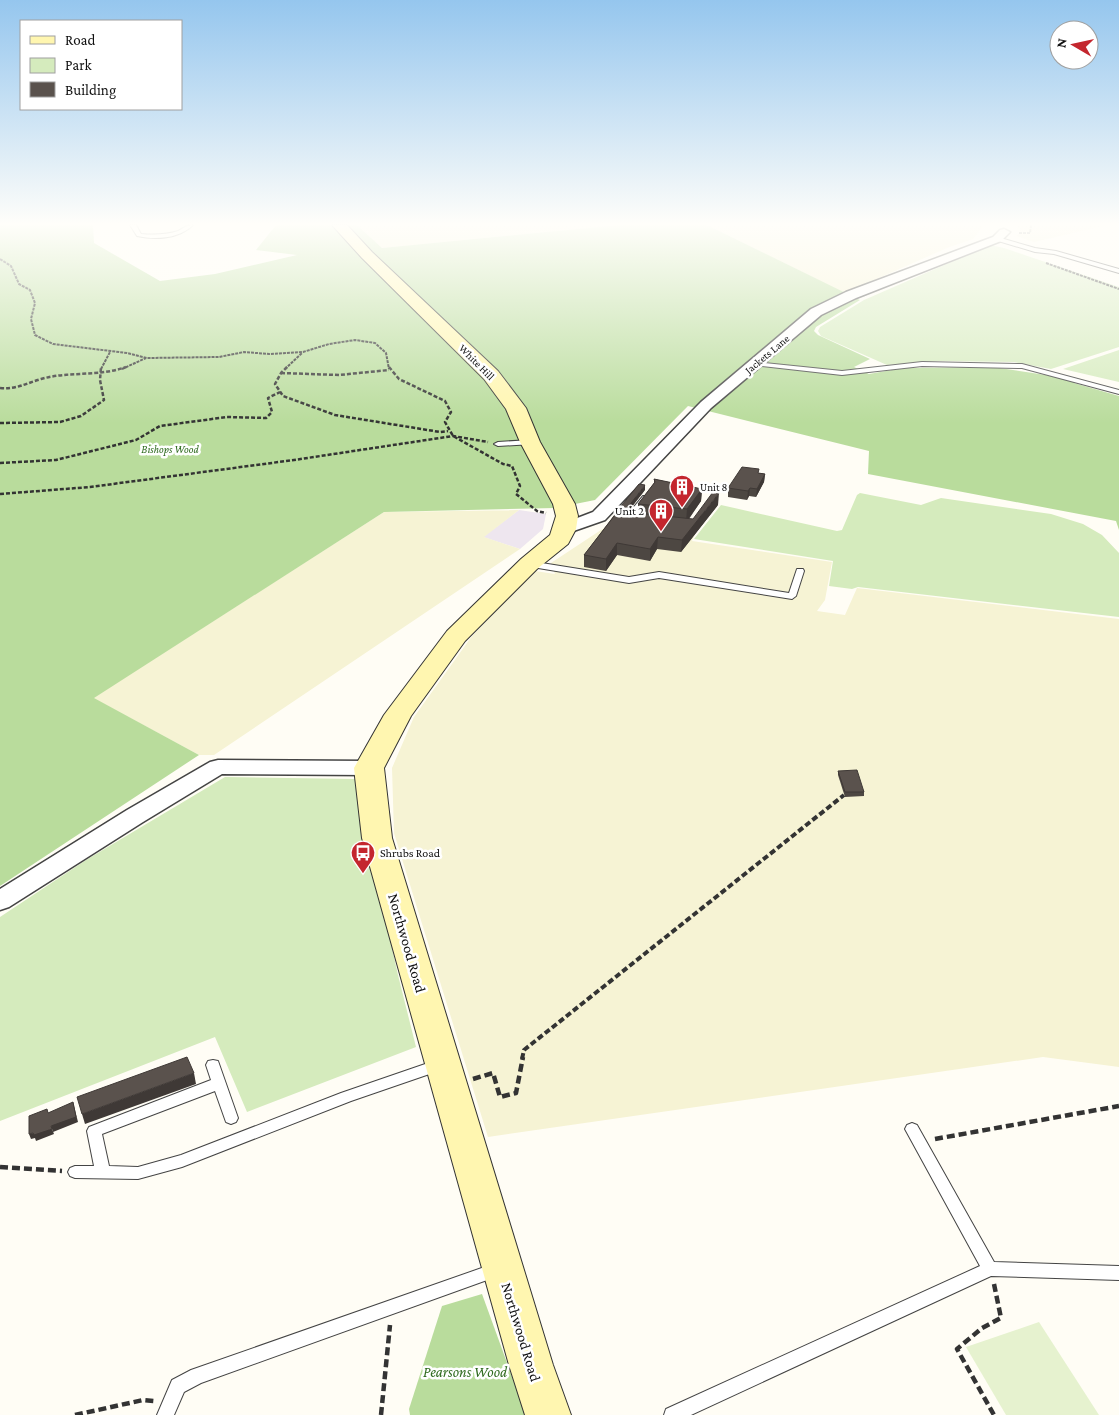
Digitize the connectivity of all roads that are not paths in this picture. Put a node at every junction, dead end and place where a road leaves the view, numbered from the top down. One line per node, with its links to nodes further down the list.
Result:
1 (404, 291): 5 (street, White Hill)
2 (862, 291): 3 (street, Jackets Lane)
3 (755, 364): 4 (lane); 10 (street, Jackets Lane)
4 (1119, 392)
5 (530, 442): 6 (lane); 10 (street, White Hill)
6 (498, 444)
7 (650, 493): 9 (lane)
8 (618, 520): 9 (lane)
9 (628, 520): 11 (lane)
10 (566, 521): 12 (street)
11 (637, 521)
12 (529, 564): 13 (lane); 14 (street)
13 (800, 570)
14 (369, 768): 15 (street); 17 (street, Northwood Road)
15 (0, 901)
16 (213, 1065): 18 (lane)
17 (446, 1075): 22 (lane); 23 (street, Northwood Road)
18 (220, 1083): 19 (lane); 22 (lane)
19 (231, 1118)
20 (912, 1129): 24 (lane)
21 (75, 1172): 22 (lane)
22 (103, 1172)
23 (502, 1268): 26 (lane); 27 (street, Northwood Road)
24 (990, 1268): 25 (lane); 28 (lane)
25 (1119, 1272)
26 (168, 1409)
27 (548, 1415)
28 (672, 1415)

